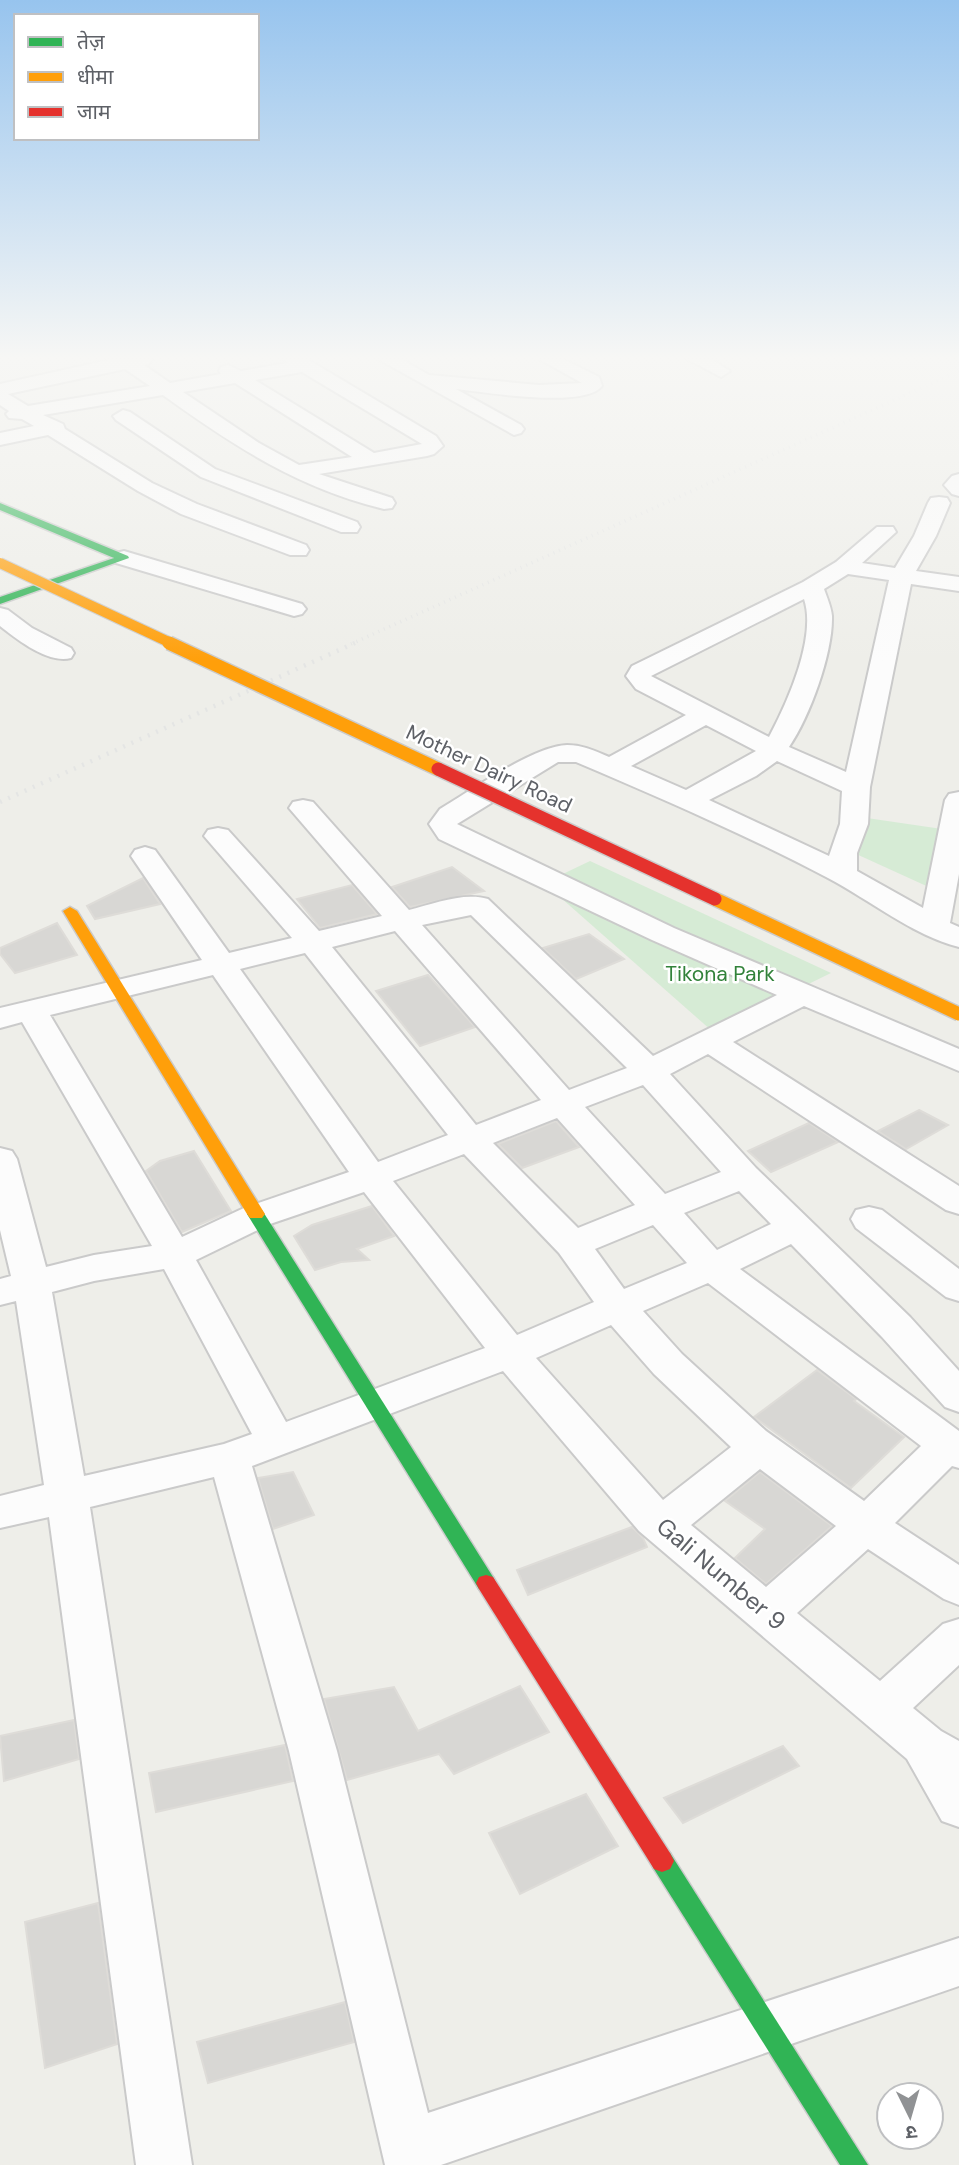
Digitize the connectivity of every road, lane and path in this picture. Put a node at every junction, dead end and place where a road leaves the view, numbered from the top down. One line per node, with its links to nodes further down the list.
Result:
1 (103, 460): 12 (street)
2 (189, 460): 10 (street)
3 (277, 460): 5 (street)
4 (371, 460): 5 (street)
5 (295, 472): 8 (street)
6 (959, 480): 7 (street)
7 (949, 496): 17 (street)
8 (384, 503)
9 (0, 506): 13 (street)
10 (349, 527)
11 (885, 531): 16 (street)
12 (298, 550)
13 (124, 558): 21 (street); 22 (street)
14 (0, 563): 46 (street, Mother Dairy Road, bridge)
15 (50, 565): 20 (street)
16 (844, 567): 17 (street); 19 (street)
17 (901, 576): 18 (street); 30 (street)
18 (959, 584)
19 (811, 587): 26 (street); 27 (street)
20 (99, 588)
21 (0, 601)
22 (295, 609)
23 (0, 615): 24 (street)
24 (12, 634): 25 (street)
25 (62, 653)
26 (705, 715): 27 (street); 28 (street)
27 (774, 750): 30 (street); 32 (street)
28 (610, 767): 32 (street); 44 (street)
29 (495, 772): 31 (street, Mother Dairy Road)
30 (856, 787): 37 (street)
31 (533, 789)
32 (688, 800): 37 (street)
33 (959, 800): 40 (street)
34 (303, 808): 39 (street)
35 (218, 836): 41 (street)
36 (145, 856): 42 (street, Gali Number 9)
37 (844, 875): 40 (street)
38 (70, 911): 43 (street)
39 (402, 920): 41 (street); 49 (street); 50 (street)
40 (946, 933)
41 (313, 943): 42 (street); 51 (street)
42 (221, 964): 43 (street); 54 (street, Gali Number 9)
43 (118, 988): 45 (street); 57 (street)
44 (805, 993): 47 (street); 48 (street)
45 (15, 1014): 61 (street)
46 (959, 1014)
47 (708, 1040): 49 (street); 55 (street)
48 (959, 1061)
49 (649, 1072): 50 (street); 53 (street)
50 (563, 1104): 51 (street); 56 (street)
51 (470, 1140): 54 (street); 60 (street)
52 (0, 1159): 63 (street)
53 (744, 1176): 56 (street); 59 (street)
54 (371, 1177): 57 (street); 66 (street, Gali Number 9)
55 (959, 1202)
56 (659, 1210): 60 (street); 62 (street)
57 (257, 1216): 61 (street); 68 (street)
58 (869, 1219): 64 (street)
59 (797, 1227): 62 (street); 67 (street)
60 (572, 1244): 65 (street)
61 (175, 1255): 63 (street); 69 (street)
62 (712, 1267): 65 (street); 71 (street)
63 (16, 1288): 73 (street)
64 (959, 1288)
65 (617, 1308): 66 (street); 70 (street)
66 (510, 1353): 68 (street); 75 (street, Gali Number 9)
67 (959, 1397)
68 (374, 1406): 69 (street); 84 (street)
69 (276, 1441): 72 (street)
70 (760, 1447): 75 (street); 76 (street)
71 (953, 1449): 76 (street)
72 (229, 1458): 73 (street); 85 (street)
73 (67, 1496): 74 (street); 86 (street)
74 (0, 1512)
75 (661, 1524): 78 (street, Gali Number 9)
76 (866, 1525): 77 (street); 78 (street)
77 (959, 1587)
78 (767, 1613): 80 (street, Gali Number 9)
79 (959, 1637): 80 (street)
80 (881, 1709): 81 (street, Gali Number 9)
81 (942, 1755): 82 (street)
82 (959, 1806)
83 (959, 1962): 84 (street)
84 (767, 2029): 85 (street); 87 (street)
85 (411, 2156)
86 (163, 2165)
87 (855, 2165)

